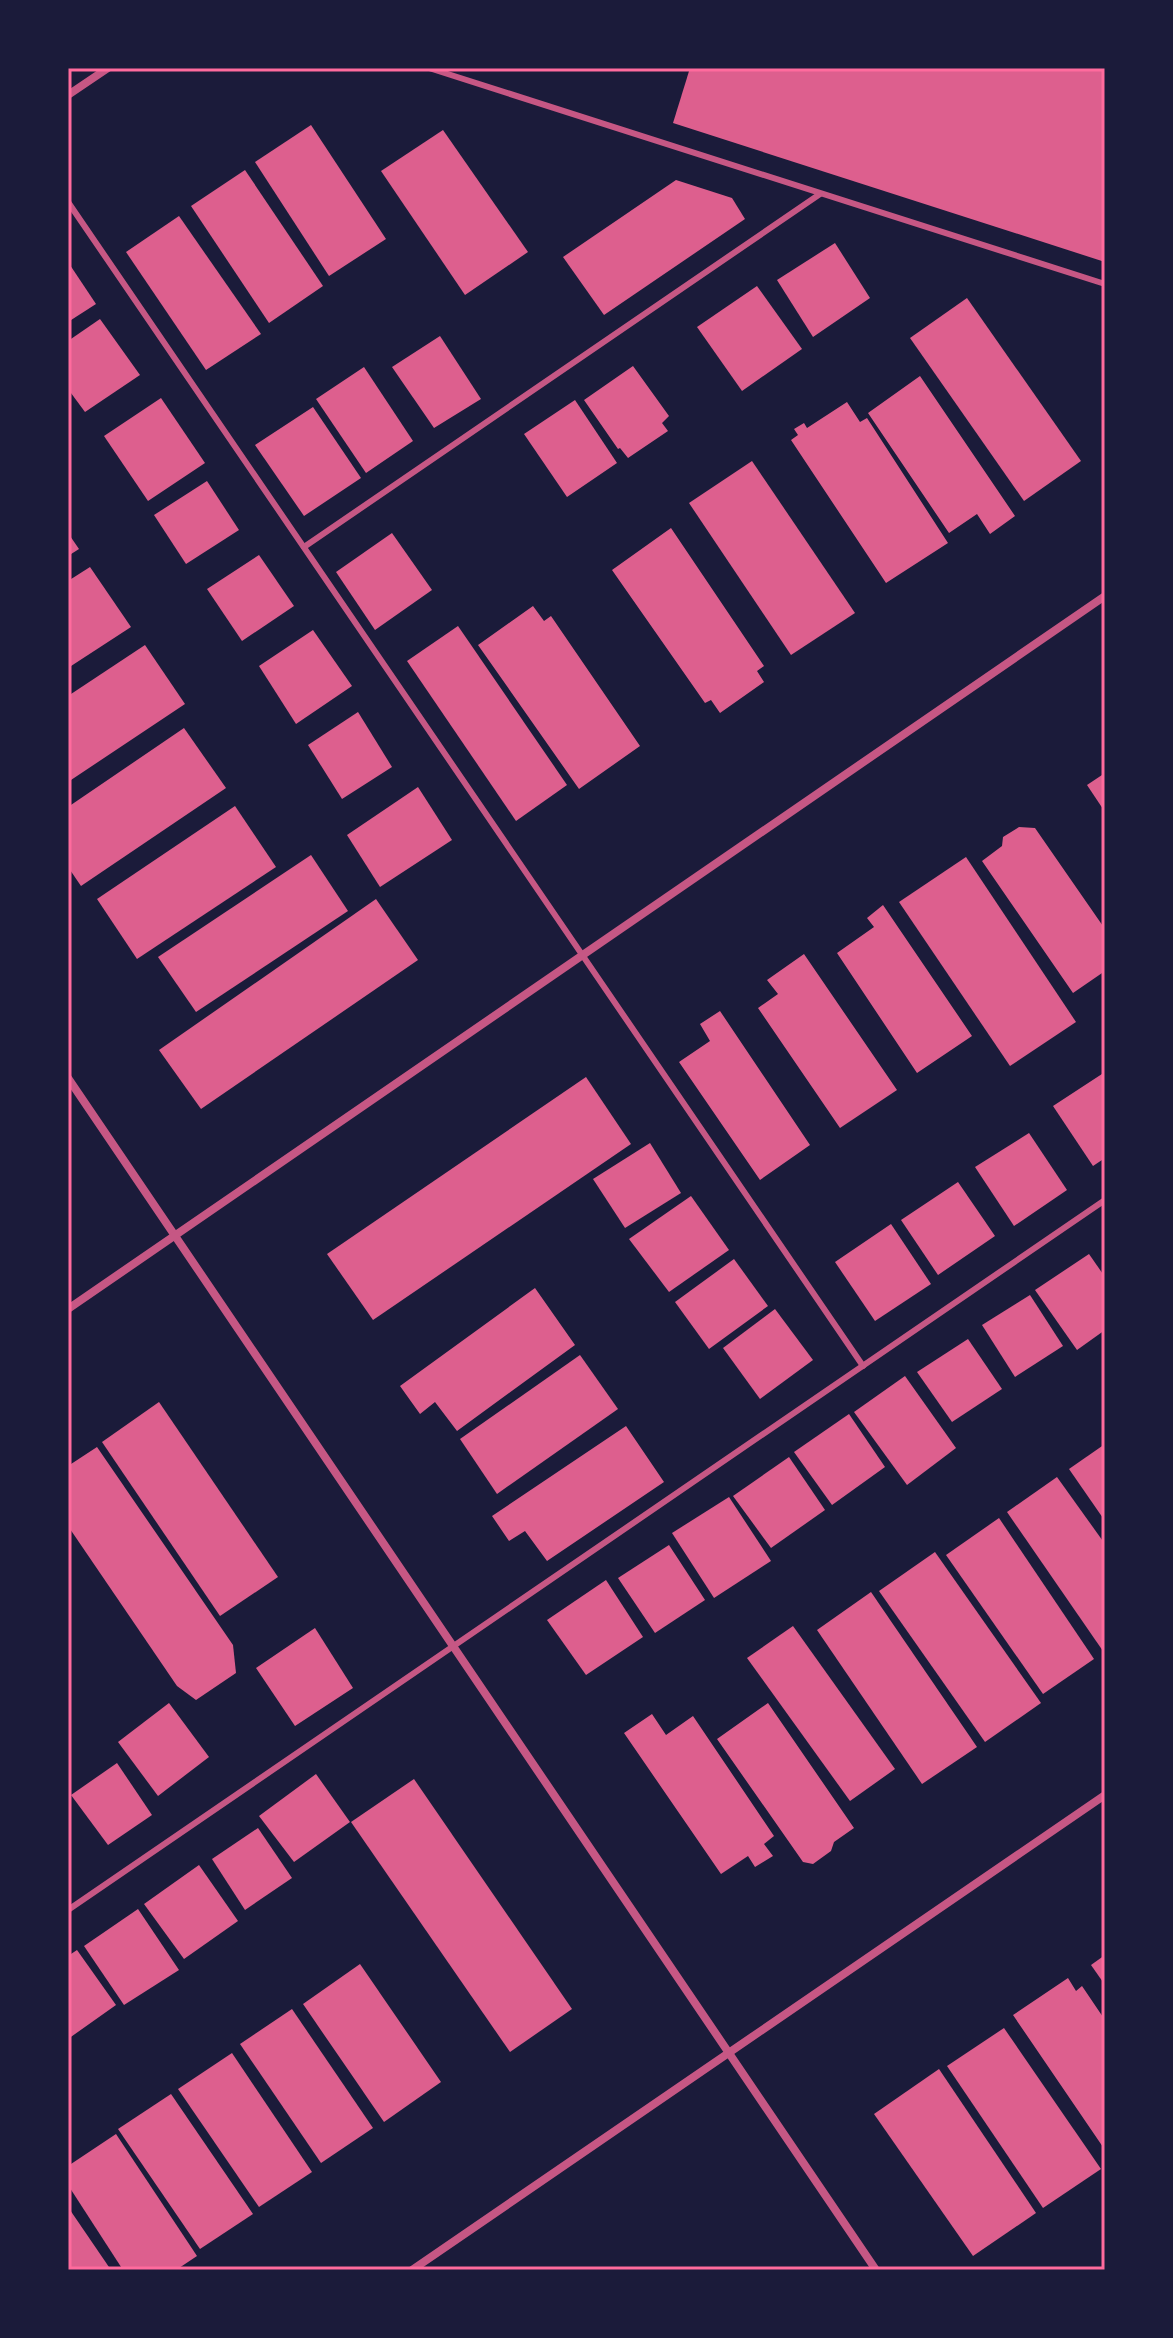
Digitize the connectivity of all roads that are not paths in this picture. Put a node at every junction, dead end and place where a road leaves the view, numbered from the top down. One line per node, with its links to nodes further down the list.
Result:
1 (108, 68): 3 (street)
2 (429, 68): 4 (lane)
3 (68, 95)
4 (820, 194): 6 (lane); 7 (lane)
5 (68, 202): 7 (lane)
6 (1105, 284)
7 (304, 547): 9 (lane)
8 (1105, 596): 9 (street)
9 (583, 954): 12 (street); 14 (lane)
10 (68, 1078): 12 (street)
11 (1105, 1200): 14 (lane)
12 (174, 1236): 13 (street); 15 (street)
13 (68, 1309)
14 (863, 1366): 15 (lane)
15 (453, 1647): 17 (lane); 18 (street)
16 (1105, 1795): 18 (street)
17 (68, 1910)
18 (728, 2053): 19 (street); 20 (street)
19 (412, 2270)
20 (876, 2270)

